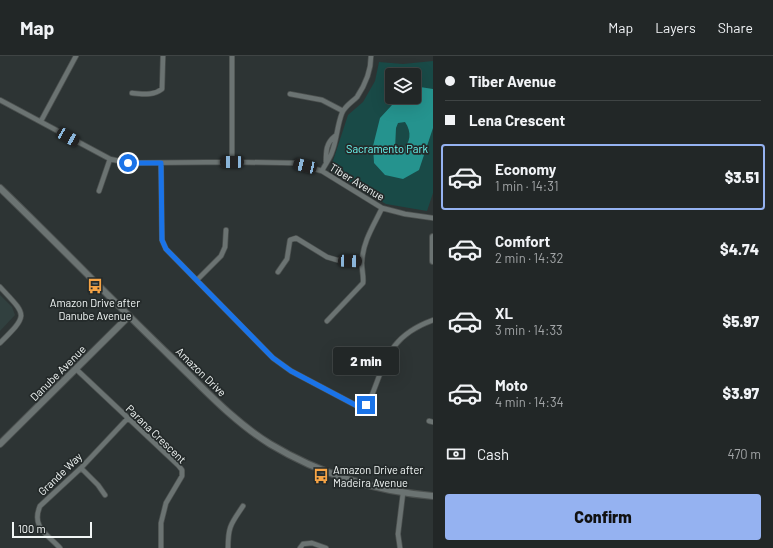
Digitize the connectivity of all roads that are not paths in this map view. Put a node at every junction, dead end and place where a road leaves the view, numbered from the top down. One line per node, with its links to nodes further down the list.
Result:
1 (76, 56): 9 (street)
2 (163, 56): 5 (street)
3 (232, 56): 11 (street)
4 (371, 56): 8 (street)
5 (132, 93)
6 (290, 94): 8 (street)
7 (0, 100): 9 (street, Tiber Avenue)
8 (343, 111): 13 (street)
9 (41, 121): 10 (street, Tiber Avenue)
10 (110, 159): 12 (street, Tiber Avenue); 15 (street)
11 (232, 162): 12 (street, Tiber Avenue); 13 (street, Tiber Avenue)
12 (161, 163): 23 (street)
13 (322, 171): 16 (street, Tiber Avenue)
14 (0, 188): 25 (street, Amazon Drive)
15 (99, 191)
16 (382, 208): 17 (street, Tiber Avenue); 20 (street)
17 (433, 218)
18 (226, 230): 23 (street)
19 (433, 237): 21 (street)
20 (362, 261): 22 (street); 27 (street)
21 (433, 261)
22 (278, 272)
23 (197, 280): 26 (street)
24 (0, 287): 28 (street)
25 (128, 316): 29 (street, Danube Avenue); 33 (street, Amazon Drive)
26 (433, 320)
27 (327, 321)
28 (0, 343)
29 (76, 370): 30 (street, Parana Crescent); 31 (street, Danube Avenue)
30 (128, 418): 32 (street, Grande Way); 38 (street, Parana Crescent)
31 (0, 444)
32 (81, 468): 34 (street); 37 (street, Grande Way)
33 (403, 493): 35 (street, Amazon Drive); 42 (street)
34 (105, 495)
35 (433, 496)
36 (243, 506): 39 (street)
37 (60, 548)
38 (161, 548)
39 (228, 548)
40 (300, 548): 41 (street)
41 (326, 548)
42 (400, 548)

